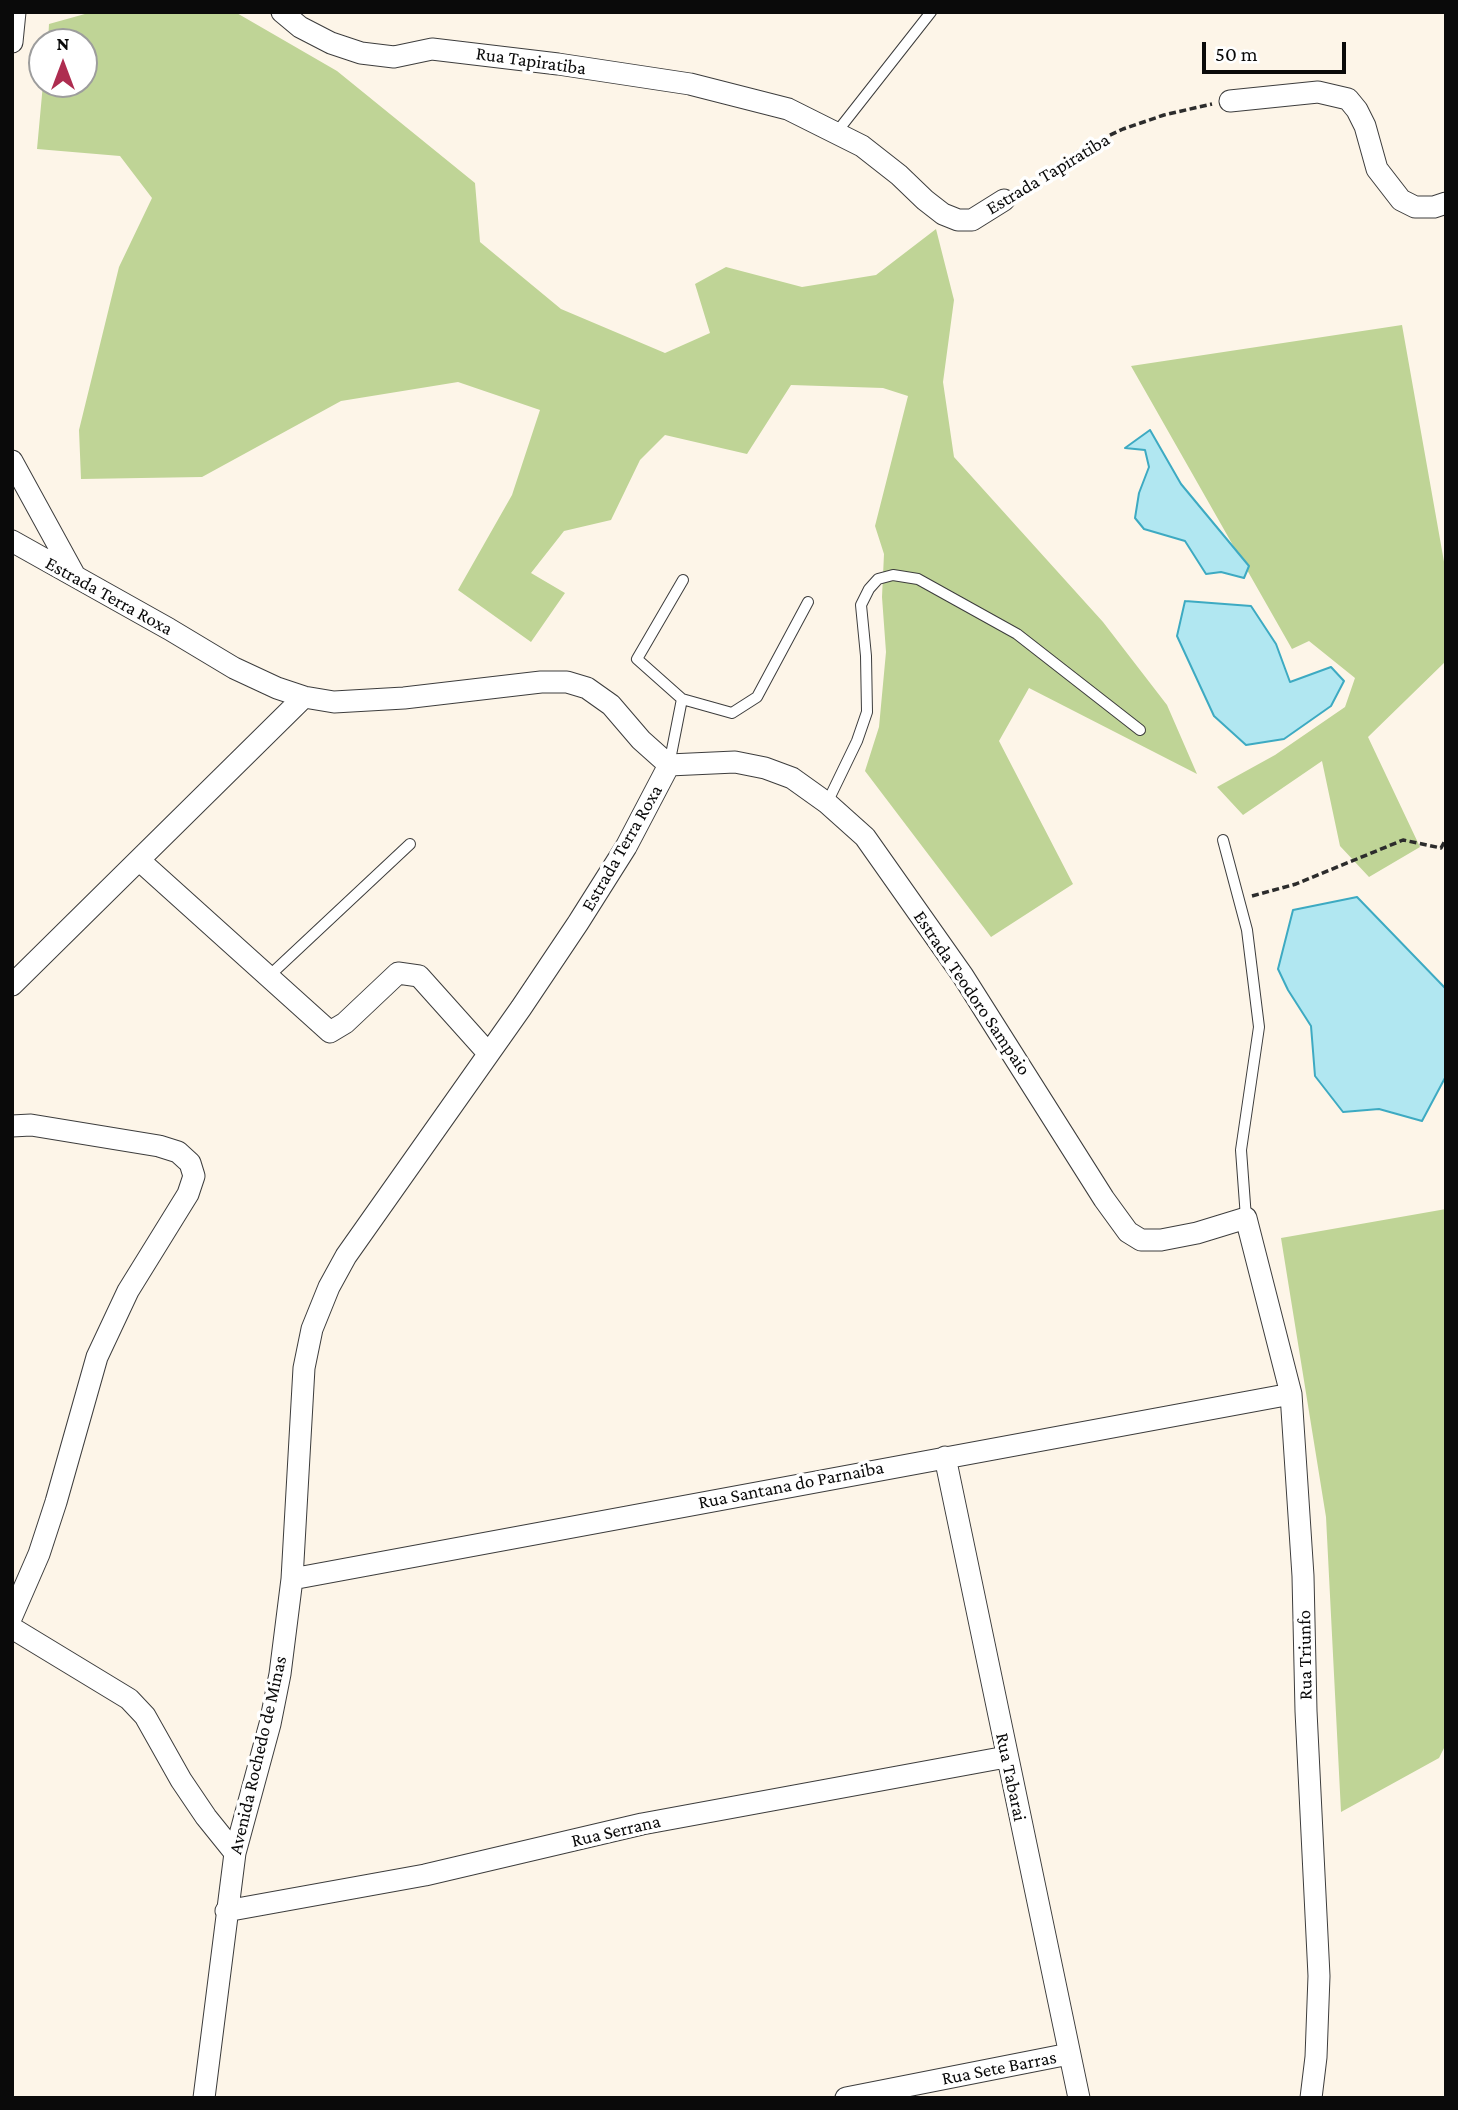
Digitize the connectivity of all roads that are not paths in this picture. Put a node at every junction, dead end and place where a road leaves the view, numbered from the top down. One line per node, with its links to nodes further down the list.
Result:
1 (15, 12): 4 (street)
2 (282, 12): 6 (street, Rua Tapiratiba)
3 (931, 12): 7 (lane)
4 (12, 42)
5 (1230, 101): 9 (street)
6 (788, 108): 7 (street, Estrada Tapiratiba)
7 (836, 133): 8 (street, Estrada Tapiratiba)
8 (1004, 200)
9 (1446, 203)
10 (12, 461): 12 (street)
11 (12, 541): 12 (street, Estrada Terra Roxa)
12 (75, 576): 15 (street, Estrada Terra Roxa)
13 (683, 580): 16 (lane)
14 (808, 602): 16 (lane)
15 (304, 697): 18 (street, Estrada Terra Roxa); 22 (street)
16 (682, 699): 18 (lane)
17 (1140, 730): 19 (lane)
18 (669, 765): 19 (street, Estrada Teodoro Sampaio); 25 (street, Estrada Terra Roxa)
19 (827, 803): 27 (street, Estrada Teodoro Sampaio)
20 (1223, 840): 27 (lane)
21 (410, 844): 23 (lane)
22 (139, 860): 23 (street); 24 (street)
23 (268, 977): 25 (street)
24 (12, 985)
25 (488, 1053): 28 (street, Estrada Terra Roxa)
26 (12, 1126): 32 (street)
27 (1246, 1218): 29 (street, Rua Triunfo)
28 (312, 1329): 31 (street, Avenida Rochedo de Minas)
29 (1291, 1394): 30 (street, Rua Santana do Parnaiba); 41 (street, Rua Triunfo)
30 (945, 1457): 31 (street, Rua Santana do Parnaiba); 34 (street, Rua Tabarai)
31 (292, 1579): 35 (street, Avenida Rochedo de Minas)
32 (12, 1616)
33 (12, 1628): 35 (street)
34 (1006, 1757): 36 (street, Rua Serrana); 37 (street, Rua Tabarai)
35 (235, 1853): 36 (street, Avenida Rochedo de Minas)
36 (226, 1910): 38 (street, Avenida Rochedo de Minas)
37 (1069, 2054): 39 (street, Rua Sete Barras); 40 (street, Rua Tabarai)
38 (204, 2098)
39 (846, 2098)
40 (1079, 2098)
41 (1311, 2098)

